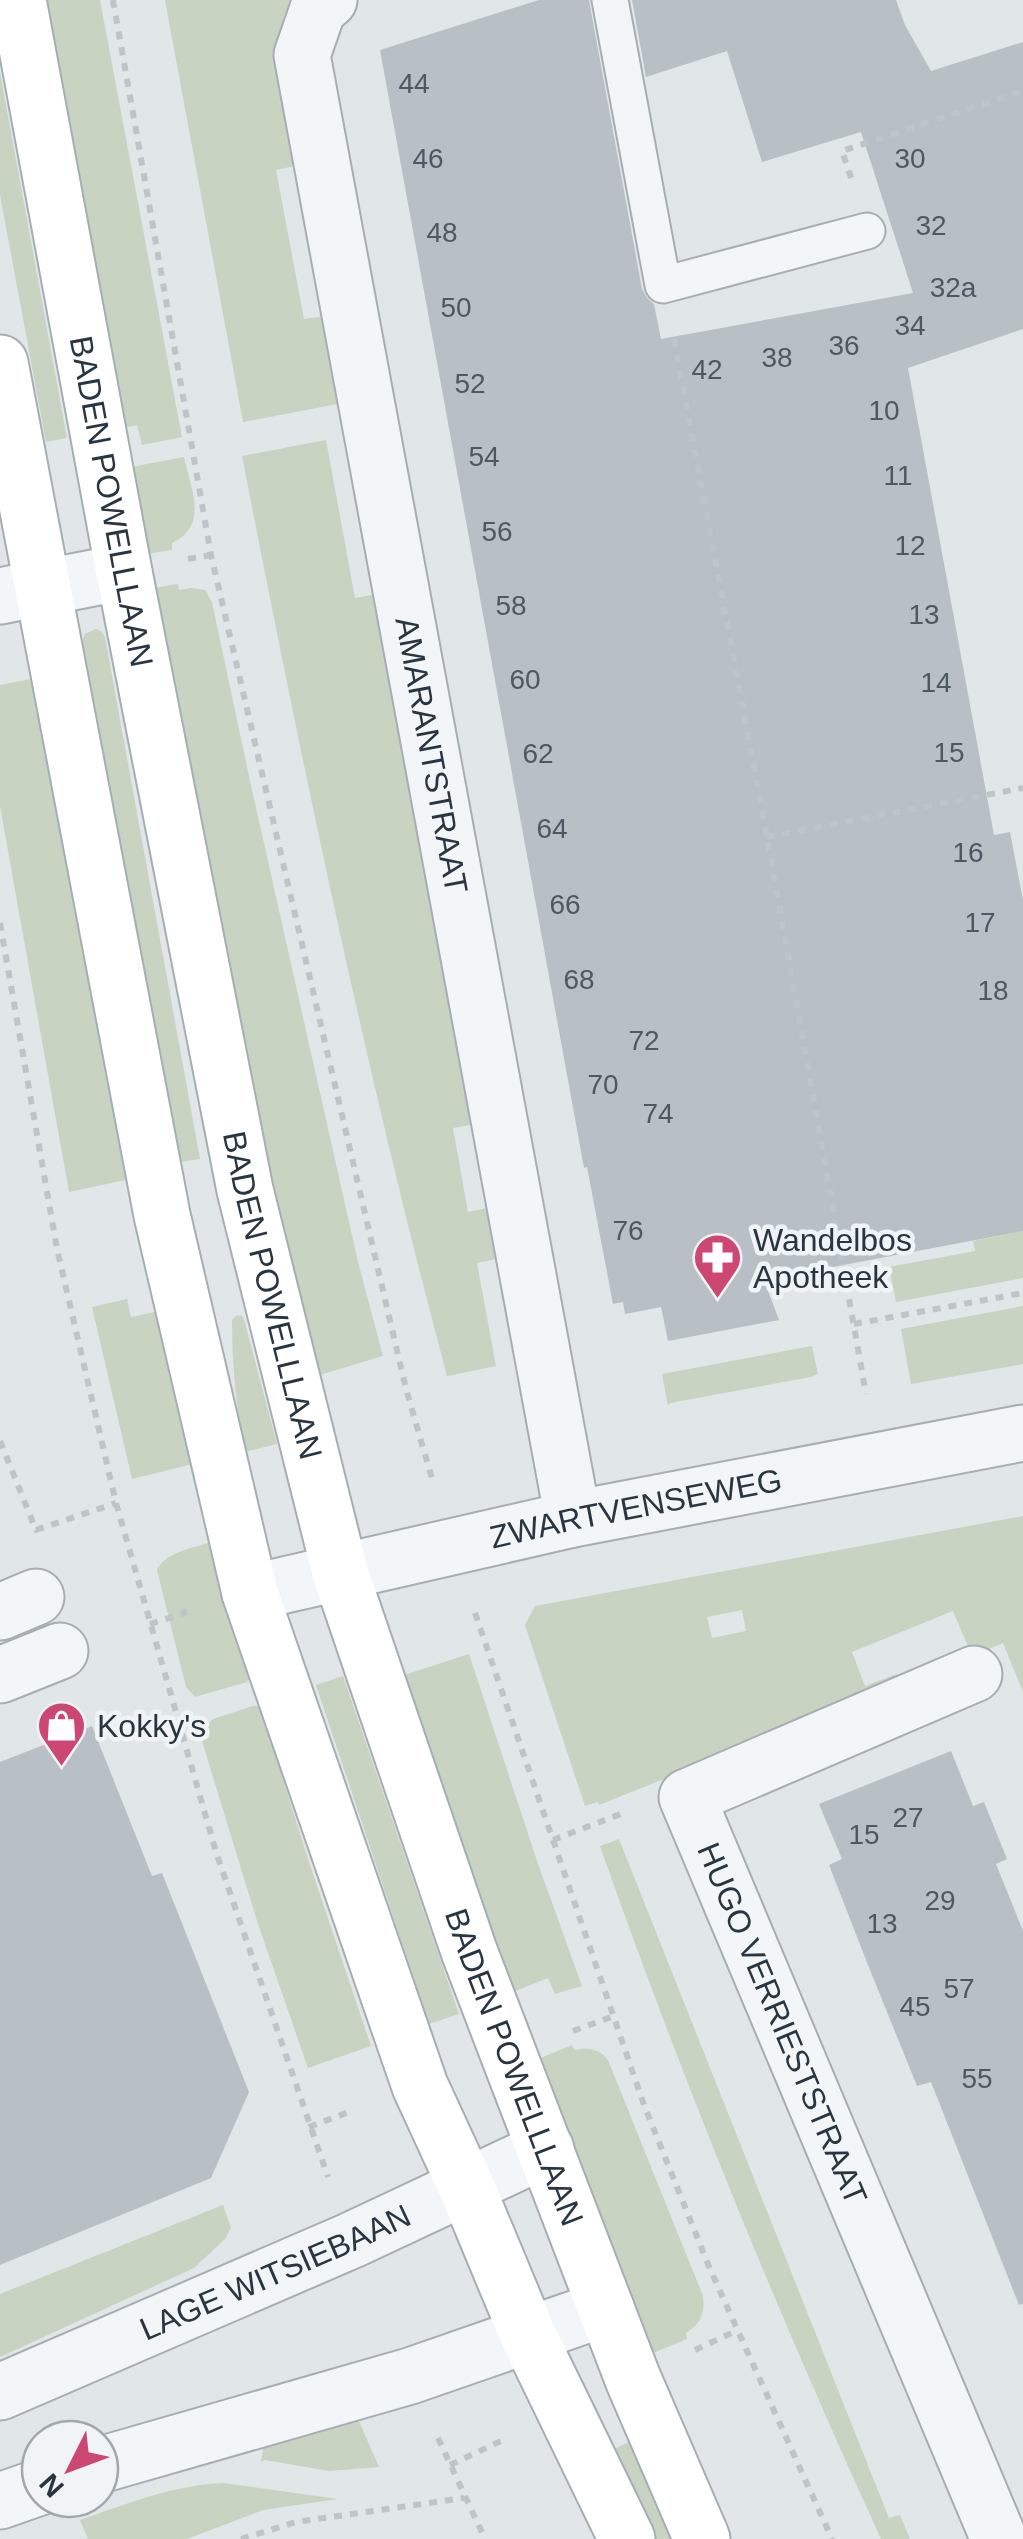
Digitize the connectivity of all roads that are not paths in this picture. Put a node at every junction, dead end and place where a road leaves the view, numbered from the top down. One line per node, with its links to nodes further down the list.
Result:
1 (18, 0): 6 (street, BADEN POWELLLAAN)
2 (329, 0): 9 (street, AMARANTSTRAAT)
3 (610, 0): 4 (lane)
4 (867, 231)
5 (0, 363): 7 (street)
6 (124, 572): 7 (street); 10 (street, BADEN POWELLLAAN)
7 (21, 592): 11 (street)
8 (1023, 1433): 9 (street, ZWARTVENSEWEG)
9 (573, 1518): 10 (street, ZWARTVENSEWEG)
10 (340, 1572): 11 (street, ZWARTVENSEWEG); 15 (street, BADEN POWELLLAAN)
11 (250, 1592): 16 (street)
12 (60, 1652): 14 (street)
13 (974, 1674): 23 (street, HUGO VERRIESTSTRAAT)
14 (0, 1675)
15 (546, 2149): 16 (street, LAGE WITSIEBAAN); 17 (street, BADEN POWELLLAAN)
16 (466, 2186): 18 (street); 19 (street, LAGE WITSIEBAAN)
17 (606, 2308): 18 (street); 22 (street, BADEN POWELLLAAN)
18 (528, 2335): 20 (street); 21 (street)
19 (0, 2392)
20 (120, 2459)
21 (627, 2539)
22 (702, 2539)
23 (998, 2539)

